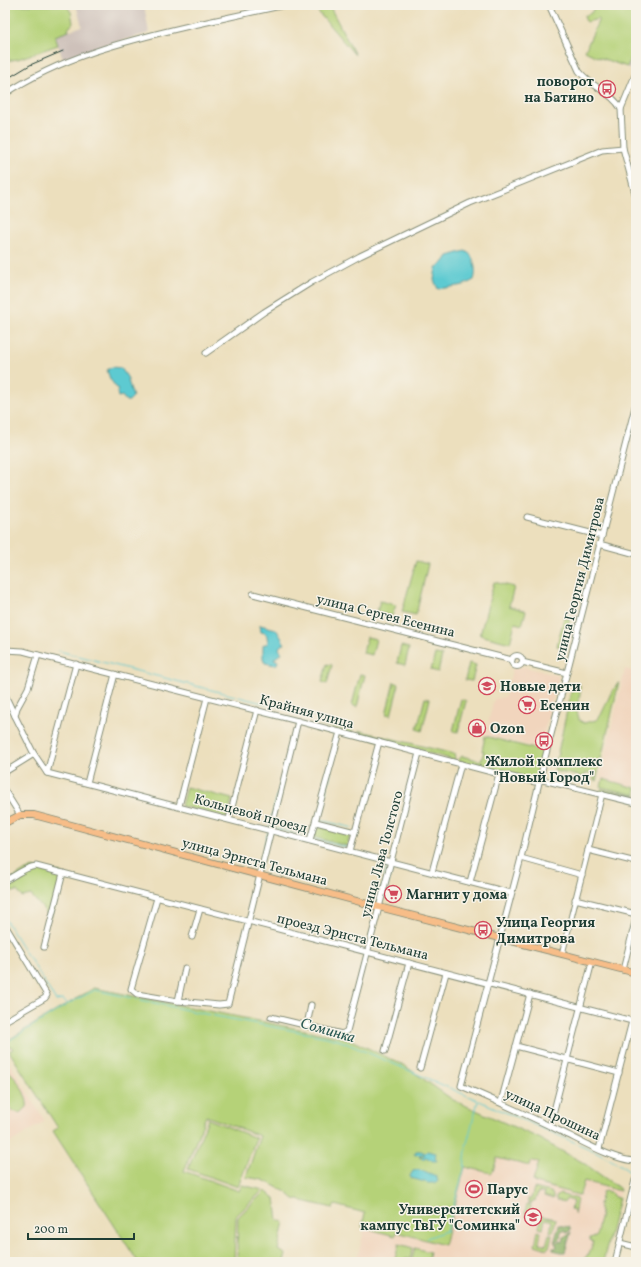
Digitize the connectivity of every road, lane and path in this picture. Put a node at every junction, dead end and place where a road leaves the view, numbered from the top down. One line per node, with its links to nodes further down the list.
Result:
1 (284, 5): 4 (street)
2 (549, 5): 5 (street)
3 (636, 73): 5 (street)
4 (5, 94)
5 (621, 109): 6 (street)
6 (623, 148): 7 (street); 8 (street)
7 (636, 198)
8 (206, 353)
9 (636, 403): 11 (street, улица Георгия Димитрова)
10 (527, 517): 11 (street)
11 (602, 536): 12 (street, улица Георгия Димитрова)
12 (599, 544): 13 (street); 18 (street, улица Георгия Димитрова)
13 (636, 554)
14 (253, 594): 18 (street, улица Сергея Есенина)
15 (5, 650): 16 (street, Крайняя улица)
16 (38, 655): 17 (street, Крайняя улица); 23 (street)
17 (76, 664): 19 (street, Крайняя улица); 31 (street)
18 (567, 673): 33 (street, улица Георгия Димитрова)
19 (115, 674): 21 (street, Крайняя улица); 34 (street)
20 (5, 695): 23 (street)
21 (207, 698): 22 (street, Крайняя улица); 38 (street)
22 (257, 710): 24 (street, Крайняя улица); 40 (street)
23 (15, 716): 28 (street)
24 (298, 720): 25 (street, Крайняя улица); 43 (street)
25 (340, 732): 26 (street, Крайняя улица); 41 (street)
26 (379, 742): 27 (street, Крайняя улица); 44 (street)
27 (419, 753): 29 (street, Крайняя улица); 49 (street, улица Льва Толстого)
28 (34, 754): 30 (street); 31 (street)
29 (461, 764): 32 (street, Крайняя улица); 52 (street)
30 (5, 772)
31 (47, 773): 34 (street, Кольцевой проезд)
32 (499, 774): 33 (street, Крайняя улица); 56 (street)
33 (539, 781): 36 (street, Крайняя улица); 48 (street, улица Георгия Димитрова)
34 (87, 783): 38 (street, Кольцевой проезд)
35 (5, 791): 39 (street)
36 (602, 794): 37 (street, Крайняя улица); 46 (street)
37 (636, 803)
38 (179, 806): 40 (street, Кольцевой проезд)
39 (20, 815): 42 (main road); 53 (main road, улица Эрнста Тельмана)
40 (229, 819): 43 (street, Кольцевой проезд)
41 (316, 822): 44 (street); 45 (street)
42 (5, 823)
43 (270, 830): 45 (street, Кольцевой проезд); 53 (street)
44 (355, 832): 47 (street)
45 (310, 840): 47 (street, Кольцевой проезд)
46 (588, 850): 50 (street); 54 (street)
47 (350, 851): 49 (street, Кольцевой проезд)
48 (521, 858): 54 (street); 57 (street, улица Георгия Димитрова)
49 (392, 862): 52 (street, Кольцевой проезд); 60 (street, улица Льва Толстого)
50 (636, 862)
51 (63, 872): 55 (street, проезд Эрнста Тельмана); 58 (street, проезд Эрнста Тельмана); 68 (street)
52 (432, 872): 56 (street, Кольцевой проезд)
53 (259, 875): 60 (main road, улица Эрнста Тельмана); 64 (street)
54 (582, 875): 59 (street)
55 (5, 882)
56 (470, 882): 57 (street, Кольцевой проезд)
57 (511, 892): 67 (street, улица Георгия Димитрова)
58 (157, 898): 61 (street, проезд Эрнста Тельмана); 79 (street)
59 (575, 899): 62 (street); 70 (street)
60 (379, 907): 67 (main road, улица Эрнста Тельмана); 69 (street, улица Льва Толстого)
61 (200, 909): 64 (street, проезд Эрнста Тельмана); 66 (street)
62 (636, 914)
63 (636, 918): 74 (street)
64 (248, 921): 69 (street, проезд Эрнста Тельмана); 79 (street)
65 (5, 925): 83 (street)
66 (192, 937)
67 (499, 938): 70 (main road, улица Эрнста Тельмана); 77 (street, улица Георгия Димитрова)
68 (44, 947)
69 (368, 952): 72 (street, проезд Эрнста Тельмана); 85 (street, улица Льва Толстого)
70 (562, 954): 71 (main road, улица Эрнста Тельмана)
71 (592, 962): 74 (main road, улица Эрнста Тельмана); 81 (street)
72 (409, 963): 75 (street, проезд Эрнста Тельмана); 87 (street)
73 (185, 968): 79 (street)
74 (623, 970): 76 (main road, улица Эрнста Тельмана)
75 (446, 973): 77 (street, проезд Эрнста Тельмана); 89 (street)
76 (636, 973)
77 (488, 984): 78 (street, проезд Эрнста Тельмана); 91 (street, улица Георгия Димитрова)
78 (530, 994): 81 (street, проезд Эрнста Тельмана); 86 (street)
79 (178, 1001)
80 (311, 1005): 85 (street)
81 (580, 1007): 84 (street, проезд Эрнста Тельмана); 88 (street)
82 (271, 1017): 85 (street)
83 (5, 1021)
84 (634, 1021): 90 (street)
85 (307, 1025)
86 (516, 1046): 88 (street); 92 (street)
87 (385, 1051)
88 (567, 1059): 90 (street); 93 (street)
89 (420, 1068)
90 (619, 1073): 94 (street)
91 (461, 1086): 92 (street, улица Прошина)
92 (500, 1102): 93 (street, улица Прошина)
93 (550, 1126): 94 (street, улица Прошина)
94 (599, 1149): 95 (street, улица Прошина)
95 (636, 1161)
96 (635, 1180): 97 (street)
97 (620, 1243): 98 (street); 99 (street)
98 (636, 1247)
99 (615, 1262)

